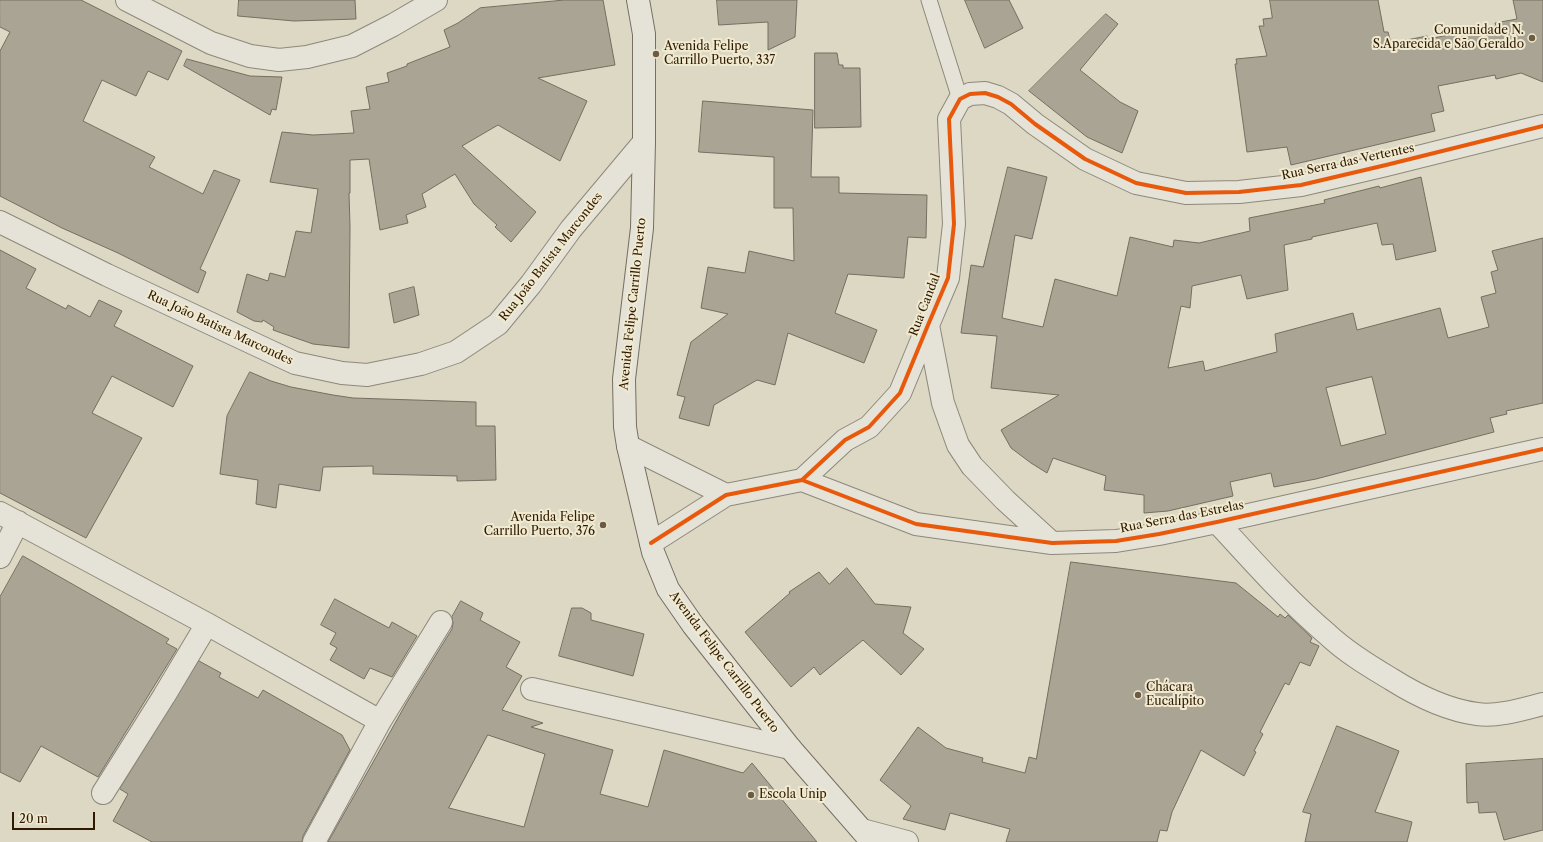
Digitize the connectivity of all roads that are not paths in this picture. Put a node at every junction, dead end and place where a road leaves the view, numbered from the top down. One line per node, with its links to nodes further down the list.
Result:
1 (127, 0): 2 (street)
2 (436, 0)
3 (638, 0): 7 (street, Avenida Felipe Carrillo Puerto)
4 (929, 0): 5 (lane)
5 (960, 99): 6 (street, Rua Serra das Vertentes); 9 (street, Rua Candal)
6 (1543, 126)
7 (644, 142): 8 (street, Rua João Batista Marcondes); 10 (street, Avenida Felipe Carrillo Puerto)
8 (0, 222)
9 (928, 325): 12 (street, Rua Candal); 17 (street, Rua Candal)
10 (628, 446): 13 (street); 16 (street, Avenida Felipe Carrillo Puerto)
11 (1543, 449): 15 (street, Rua Serra das Estrelas)
12 (802, 480): 13 (street); 17 (street, Rua Serra das Estrelas)
13 (726, 495): 16 (street)
14 (9, 518): 18 (street); 20 (street)
15 (1216, 522): 17 (street, Rua Serra das Estrelas); 22 (street)
16 (651, 543): 24 (street, Avenida Felipe Carrillo Puerto)
17 (1052, 543)
18 (0, 557)
19 (441, 622): 23 (street)
20 (207, 624): 23 (street); 25 (street)
21 (532, 689): 24 (street)
22 (1543, 704)
23 (380, 721): 27 (street)
24 (790, 748): 26 (street, Avenida Felipe Carrillo Puerto)
25 (103, 793)
26 (867, 836): 28 (street)
27 (314, 842)
28 (907, 842)

